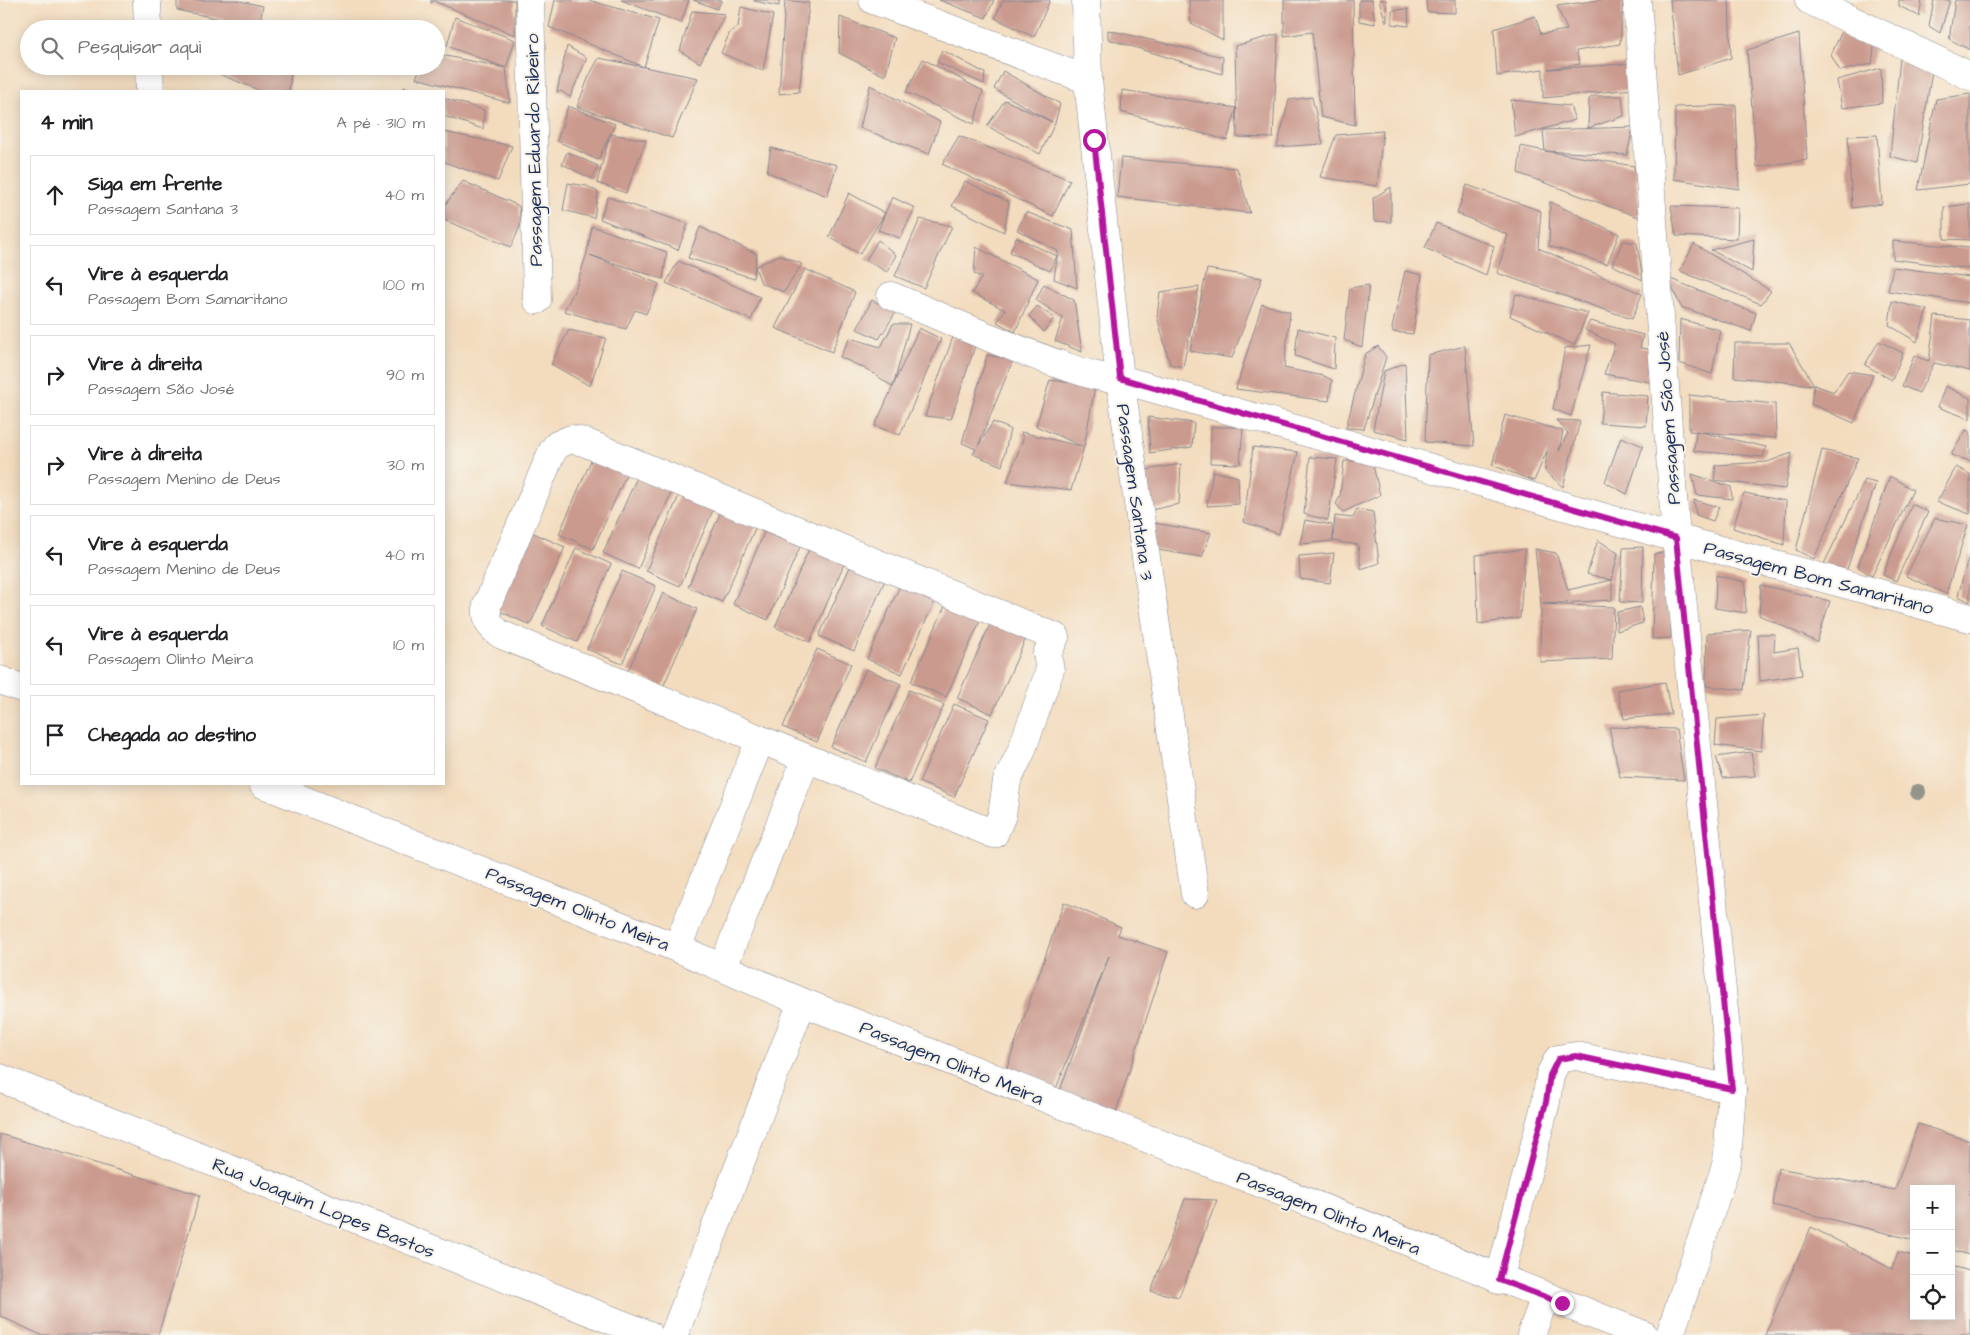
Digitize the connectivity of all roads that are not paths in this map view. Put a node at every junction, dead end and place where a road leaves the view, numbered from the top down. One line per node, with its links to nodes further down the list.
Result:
1 (147, 0): 7 (street)
2 (530, 0): 13 (street, Passagem Eduardo Ribeiro)
3 (873, 0): 10 (street)
4 (1086, 0): 10 (street, Passagem Santana 3)
5 (1637, 0): 15 (street, Passagem São José)
6 (1809, 0): 9 (street)
7 (148, 20)
8 (149, 75): 11 (street)
9 (1970, 76)
10 (1088, 80): 14 (street, Passagem Santana 3)
11 (150, 90)
12 (891, 296): 14 (street, Passagem Bom Samaritano)
13 (536, 300)
14 (1120, 378): 15 (street, Passagem Bom Samaritano); 22 (street, Passagem Santana 3)
15 (1676, 538): 16 (street, Passagem Bom Samaritano); 27 (street, Passagem São José)
16 (1970, 618)
17 (0, 680): 18 (street)
18 (20, 688)
19 (760, 740): 20 (street); 20 (street); 23 (street)
20 (806, 758): 24 (street)
21 (266, 785): 23 (street, Passagem Olinto Meira)
22 (1195, 894)
23 (677, 948): 24 (street, Passagem Olinto Meira)
24 (723, 967): 25 (street, Passagem Olinto Meira)
25 (802, 1002): 28 (street, Passagem Olinto Meira); 31 (street)
26 (0, 1078): 30 (street, Rua Joaquim Lopes Bastos)
27 (1732, 1089): 28 (street); 34 (street, Passagem São José)
28 (1499, 1280): 29 (street, Passagem Olinto Meira)
29 (1545, 1297): 32 (street); 33 (street, Passagem Olinto Meira)
30 (649, 1335)
31 (674, 1335)
32 (1530, 1335)
33 (1644, 1335)
34 (1670, 1335)

